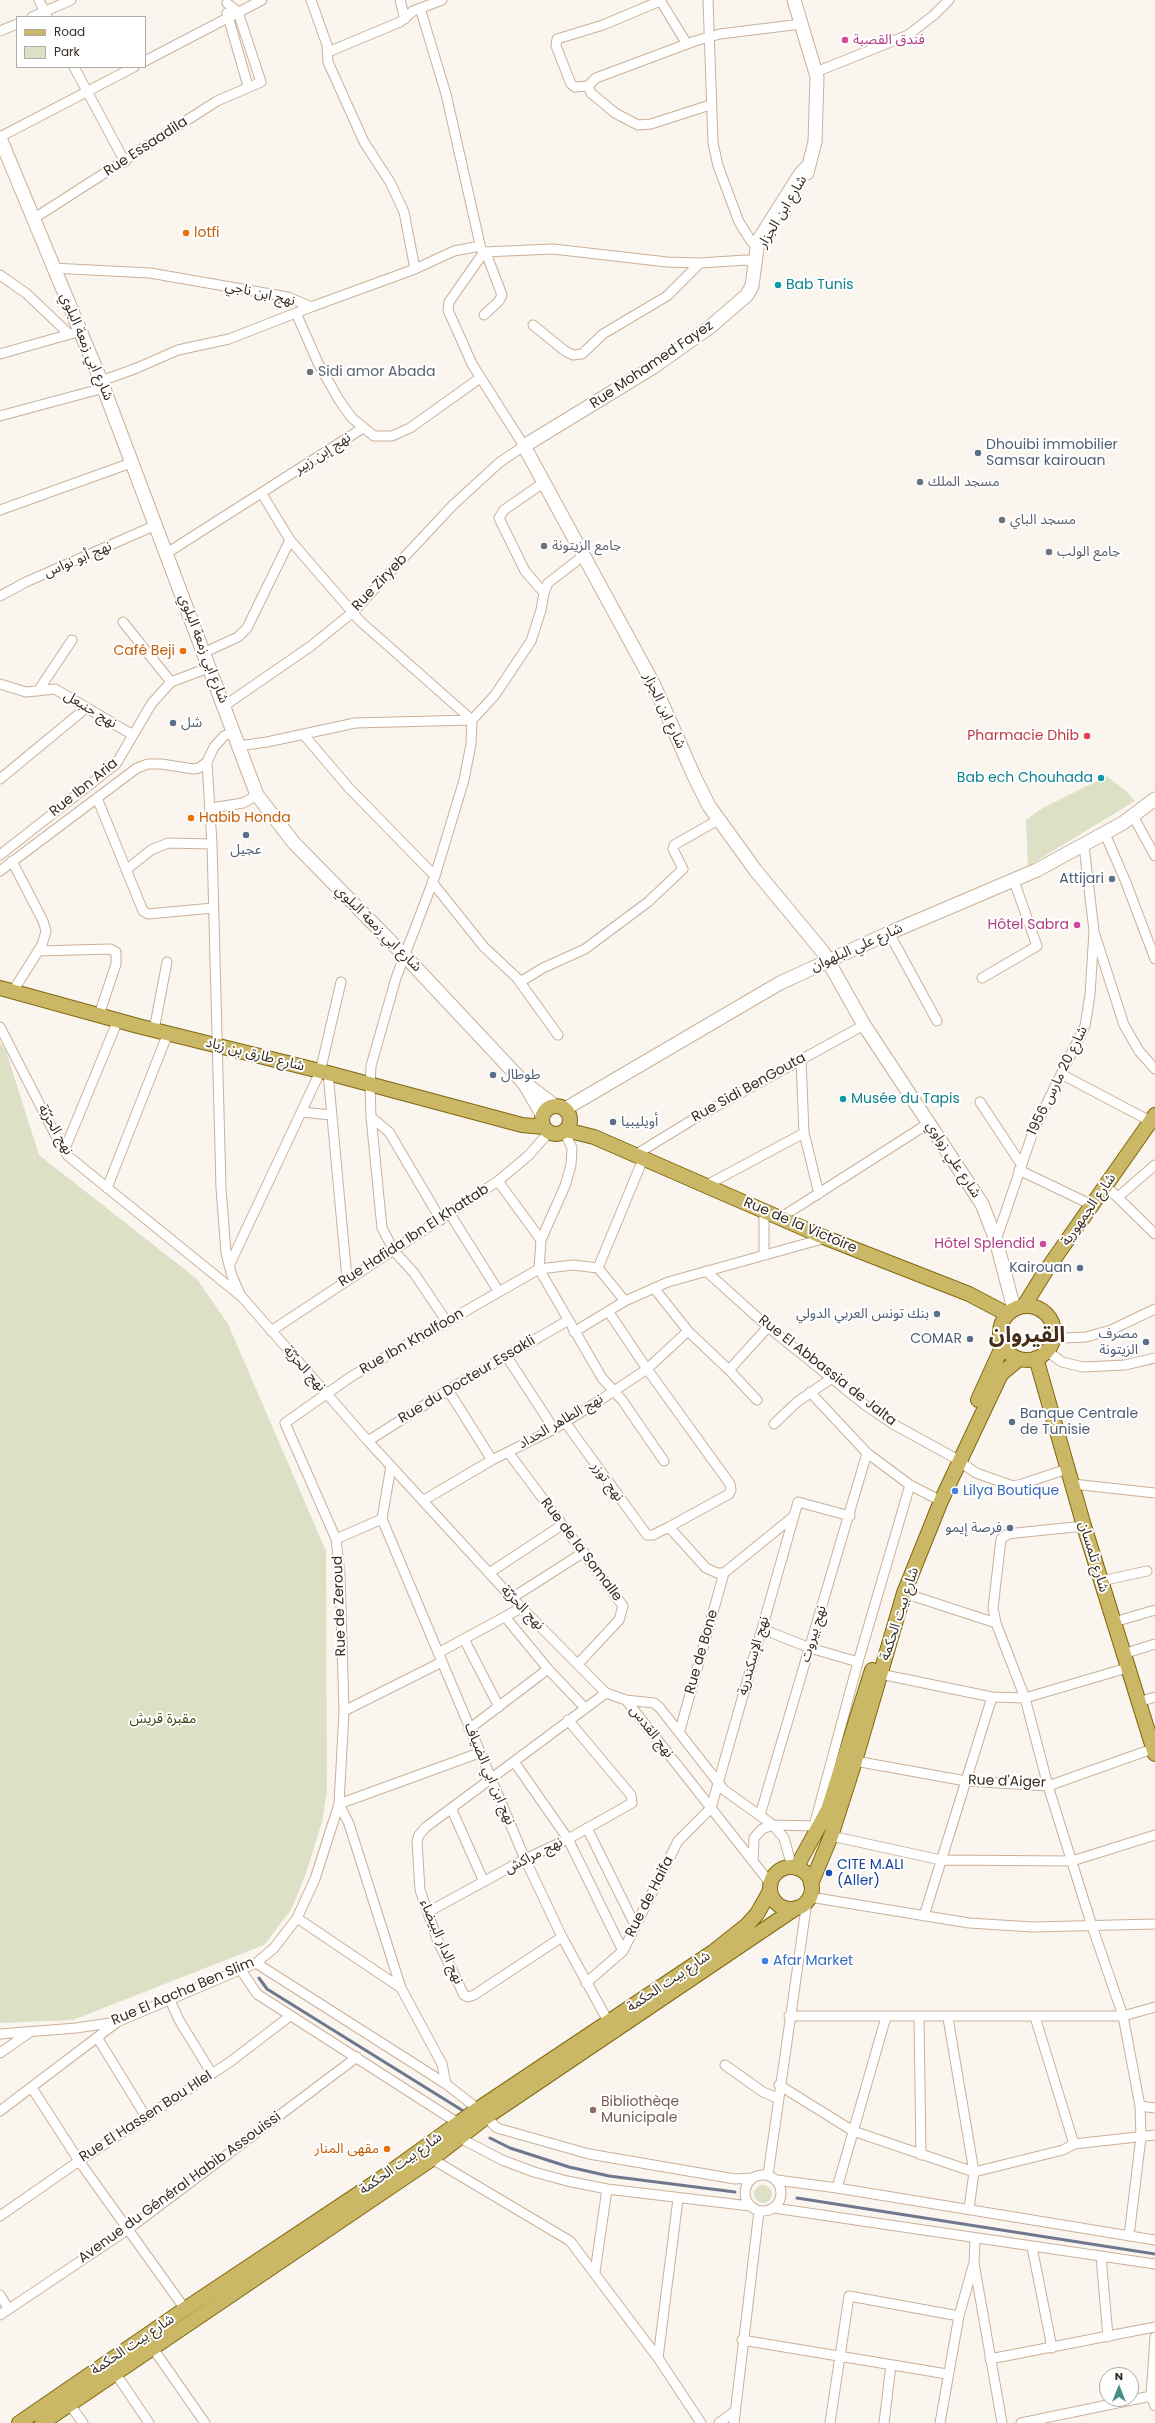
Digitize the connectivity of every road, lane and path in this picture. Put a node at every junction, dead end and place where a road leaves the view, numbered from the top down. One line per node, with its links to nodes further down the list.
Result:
1 (39, 0): 14 (street)
2 (71, 0): 14 (street)
3 (262, 0): 13 (street)
4 (311, 0): 22 (street)
5 (400, 0): 16 (street)
6 (442, 0): 12 (street)
7 (708, 0): 20 (street)
8 (794, 0): 18 (street, شارع ابن الجزار)
9 (949, 0): 26 (street)
10 (660, 1): 21 (street); 28 (street)
11 (226, 2): 13 (street); 15 (street)
12 (420, 8): 16 (street); 34 (street)
13 (238, 12): 15 (street); 27 (street, Rue Essaadila)
14 (46, 14)
15 (228, 18): 23 (street); 27 (street)
16 (405, 19): 22 (street)
17 (16, 24): 19 (street)
18 (801, 24): 20 (street); 26 (street, شارع ابن الجزار)
19 (0, 31)
20 (710, 36): 21 (street); 30 (street)
21 (687, 44): 28 (street)
22 (328, 52): 38 (street)
23 (146, 60)
24 (75, 68): 29 (street)
25 (132, 68): 29 (street)
26 (816, 72): 35 (street, شارع ابن الجزار)
27 (248, 86): 32 (street, Rue Essaadila)
28 (588, 86): 30 (street)
29 (88, 93): 31 (street); 32 (street)
30 (710, 105): 35 (street)
31 (0, 138): 33 (street, شارع ابي زمعة البلوي)
32 (125, 162): 33 (street, Rue Essaadila)
33 (33, 219): 37 (street, شارع ابي زمعة البلوي)
34 (484, 250): 36 (street, نهج ابن ناجي); 38 (street, نهج ابن ناجي); 42 (street); 46 (street)
35 (757, 254): 36 (street, نهج ابن ناجي); 50 (street, Rue Mohamed Fayez)
36 (700, 263): 43 (street)
37 (52, 268): 40 (street, نهج ابن ناجي); 44 (street, شارع ابي زمعة البلوي)
38 (415, 269): 40 (street, نهج ابن ناجي)
39 (0, 275): 44 (street)
40 (311, 307): 41 (street)
41 (296, 313): 47 (street); 49 (street)
42 (484, 315)
43 (533, 324)
44 (74, 332): 45 (street); 47 (street, شارع ابي زمعة البلوي)
45 (0, 354)
46 (480, 378): 49 (street, نهج إبن زبير); 50 (street)
47 (102, 384): 48 (street); 51 (street, شارع ابي زمعة البلوي)
48 (0, 416)
49 (363, 428): 53 (street, نهج إبن زبير)
50 (524, 446): 52 (street, شارع ابن الجزار); 61 (street, Rue Ziryeb)
51 (131, 463): 54 (street); 55 (street, شارع ابي زمعة البلوي)
52 (543, 483): 58 (street, شارع ابن الجزار); 59 (street)
53 (262, 494): 56 (street); 57 (street, نهج إبن زبير)
54 (0, 510)
55 (156, 525): 57 (street, شارع ابي زمعة البلوي); 60 (street, نهج أبو نواس)
56 (290, 540): 61 (street); 64 (street)
57 (167, 553): 64 (street, شارع ابي زمعة البلوي)
58 (584, 556): 59 (street); 83 (street, شارع ابن الجزار)
59 (544, 593): 71 (street)
60 (0, 596)
61 (353, 612): 69 (street, Rue Ziryeb); 71 (street)
62 (123, 622): 66 (street)
63 (72, 640): 68 (street)
64 (203, 653): 65 (street, شارع ابي زمعة البلوي)
65 (208, 668): 66 (street, Rue Ibn Aria); 69 (street, شارع ابي زمعة البلوي)
66 (171, 682): 74 (street, Rue Ibn Aria)
67 (0, 684): 68 (street, نهج حنبعل)
68 (38, 691): 70 (street, نهج حنبعل)
69 (224, 706): 72 (street, شارع ابي زمعة البلوي)
70 (86, 708): 74 (street, نهج حنبعل); 77 (street)
71 (472, 720): 73 (street); 92 (street)
72 (233, 732): 75 (street, شارع ابي زمعة البلوي); 76 (street)
73 (303, 734): 75 (street); 92 (street)
74 (133, 735): 87 (street, Rue Ibn Aria)
75 (238, 746): 78 (street, شارع ابي زمعة البلوي)
76 (207, 762): 79 (street, Rue Ibn Aria); 81 (street)
77 (0, 779)
78 (257, 795): 81 (street); 98 (street, شارع ابي زمعة البلوي)
79 (97, 798): 89 (street, Rue Ibn Aria); 91 (street)
80 (1155, 799): 82 (street, شارع علي البلهوان)
81 (211, 808): 85 (street)
82 (1133, 816): 84 (street, شارع علي البلهوان); 88 (street)
83 (718, 820): 100 (street, شارع ابن الجزار); 104 (street)
84 (1105, 834): 86 (street, شارع علي البلهوان); 99 (street)
85 (212, 844): 91 (street); 94 (street)
86 (1084, 846): 93 (street, شارع علي البلهوان); 95 (street, شارع 20 مارس 1956)
87 (0, 855)
88 (1155, 856)
89 (12, 861): 90 (street, Rue Ibn Aria); 97 (street)
90 (0, 870)
91 (126, 870): 94 (street)
92 (433, 879): 98 (street); 104 (street)
93 (1014, 881): 96 (street, شارع علي البلهوان); 102 (street)
94 (213, 908): 113 (street)
95 (1094, 931): 115 (street); 117 (street, شارع 20 مارس 1956)
96 (889, 933): 100 (street, شارع علي البلهوان); 108 (street)
97 (38, 951): 105 (street); 106 (street)
98 (404, 955): 118 (street, شارع ابي زمعة البلوي); 119 (street)
99 (1155, 958)
100 (828, 961): 109 (street, شارع علي زواوي); 125 (street, شارع علي البلهوان)
101 (167, 962): 111 (street)
102 (982, 978)
103 (341, 982): 116 (street)
104 (520, 982): 112 (street)
105 (7, 989): 106 (main road, شارع طارق بن زياد)
106 (99, 1015): 107 (main road, شارع طارق بن زياد)
107 (118, 1020): 111 (main road, شارع طارق بن زياد); 129 (street)
108 (937, 1021)
109 (864, 1025): 114 (street, Rue Sidi BenGouta); 127 (street, شارع علي زواوي)
110 (0, 1027): 129 (street, نهج الحرّيّة)
111 (161, 1032): 113 (main road, شارع طارق بن زياد); 136 (street)
112 (558, 1035)
113 (216, 1046): 116 (main road, شارع طارق بن زياد); 150 (street)
114 (801, 1059): 128 (street); 130 (street, Rue Sidi BenGouta)
115 (1155, 1069)
116 (324, 1072): 119 (main road, شارع طارق بن زياد); 121 (street); 122 (street)
117 (1061, 1074): 124 (street); 132 (street, شارع 20 مارس 1956)
118 (524, 1083): 125 (street, شارع ابي زمعة البلوي); 126 (street, شارع ابي زمعة البلوي)
119 (370, 1085): 123 (street); 126 (main road, شارع طارق بن زياد)
120 (980, 1102): 132 (street)
121 (302, 1112): 122 (street); 150 (street)
122 (331, 1115): 154 (street)
123 (371, 1117): 143 (street); 148 (street)
124 (1153, 1118): 135 (main road, شارع الجمهورية)
125 (564, 1119): 126 (main road, شارع طارق بن زياد); 126 (main road); 130 (main road, Rue de la Victoire); 146 (street)
126 (544, 1123): 133 (street, Rue Hafida Ibn El Khattab)
127 (929, 1124): 137 (street); 147 (street, شارع علي زواوي)
128 (804, 1133): 134 (street); 137 (street)
129 (64, 1151): 136 (street, نهج الحرّيّة)
130 (639, 1157): 134 (main road, Rue de la Victoire); 151 (street)
131 (1155, 1165): 138 (street)
132 (1020, 1167): 139 (street); 147 (street, شارع 20 مارس 1956)
133 (498, 1181): 141 (street, Rue Hafida Ibn El Khattab); 146 (street)
134 (706, 1186): 140 (main road, Rue de la Victoire)
135 (1106, 1186): 138 (street); 139 (main road, شارع الجمهورية)
136 (107, 1188): 157 (street, نهج الحرّيّة)
137 (819, 1194): 142 (street)
138 (1118, 1197): 144 (street)
139 (1092, 1205): 161 (main road, شارع الجمهورية)
140 (764, 1212): 142 (main road, Rue de la Victoire); 149 (street)
141 (450, 1214): 143 (street, Rue Hafida Ibn El Khattab); 156 (street)
142 (780, 1218): 145 (main road, Rue de la Victoire)
143 (441, 1220): 148 (street, Rue Hafida Ibn El Khattab)
144 (1155, 1234)
145 (826, 1238): 149 (street); 161 (main road, Rue de la Victoire)
146 (541, 1240): 152 (street)
147 (996, 1240): 161 (street, شارع علي زواوي)
148 (394, 1251): 154 (street, Rue Hafida Ibn El Khattab); 163 (street)
149 (764, 1254): 153 (street)
150 (229, 1266): 157 (street)
151 (598, 1268): 152 (street); 158 (street)
152 (539, 1269): 156 (street, Rue Ibn Khalfoon); 162 (street)
153 (706, 1271): 155 (street); 164 (street, Rue El Abbassia de Jalta)
154 (347, 1279): 165 (street, Rue Hafida Ibn El Khattab)
155 (654, 1288): 158 (street); 166 (street)
156 (499, 1292): 163 (street, Rue Ibn Khalfoon)
157 (242, 1297): 165 (street, نهج الحرّيّة)
158 (625, 1301): 160 (street)
159 (1155, 1309): 168 (street)
160 (608, 1310): 167 (street); 174 (street)
161 (1015, 1310): 168 (main road); 169 (main road)
162 (568, 1321): 167 (street); 171 (street, Rue du Docteur Essakli)
163 (447, 1322): 180 (street, Rue Ibn Khalfoon)
164 (768, 1327): 175 (street); 176 (street, Rue El Abbassia de Jalta)
165 (271, 1331): 180 (street, نهج الحرّيّة)
166 (688, 1331): 174 (street, نهج الطاهر الحداد); 175 (street)
167 (574, 1332): 178 (street)
168 (1054, 1336): 170 (main road)
169 (1003, 1345): 173 (main road); 190 (main road, شارع بيت الحكمة)
170 (1042, 1355): 172 (street); 173 (main road); 193 (main road, شارع تلمسان)
171 (507, 1357): 177 (street, Rue du Docteur Essakli); 185 (street)
172 (1155, 1358)
173 (1019, 1359): 190 (main road, شارع بيت الحكمة)
174 (647, 1369): 178 (street, نهج الطاهر الحداد); 204 (street)
175 (729, 1370): 181 (street)
176 (832, 1378): 179 (street); 190 (street, Rue El Abbassia de Jalta)
177 (448, 1390): 186 (street, Rue du Docteur Essakli); 189 (street)
178 (614, 1391): 183 (street, نهج الطاهر الحداد); 191 (street)
179 (810, 1392): 184 (street); 188 (street)
180 (326, 1394): 182 (street, Rue Ibn Khalfoon); 186 (street, نهج الحرّيّة)
181 (757, 1400)
182 (289, 1420): 205 (street, Rue de Zeroud)
183 (565, 1422): 185 (street, نهج الطاهر الحداد); 204 (street, نهج توزر)
184 (774, 1424)
185 (554, 1429): 187 (street, نهج الطاهر الحداد)
186 (368, 1440): 192 (street, نهج الحرّيّة)
187 (508, 1452): 189 (street, نهج الطاهر الحداد); 202 (street, Rue de la Somalle)
188 (867, 1453): 195 (street); 200 (street, نهج بيروت)
189 (492, 1460): 198 (street, نهج الطاهر الحداد)
190 (956, 1460): 193 (street, Rue El Abbassia de Jalta); 197 (main road, شارع بيت الحكمة)
191 (664, 1461)
192 (391, 1466): 198 (street, نهج الحرّيّة); 201 (street)
193 (1068, 1469): 194 (main road, شارع تلمسان)
194 (1073, 1484): 196 (street); 203 (main road, شارع تلمسان)
195 (910, 1485): 197 (street); 225 (street)
196 (1155, 1493)
197 (937, 1499): 211 (main road, شارع بيت الحكمة); 256 (main road, شارع بيت الحكمة)
198 (424, 1500): 208 (street, نهج الحرّيّة)
199 (794, 1516): 200 (street, نهج الإسكندرية); 209 (street); 218 (street, نهج الإسكندرية)
200 (850, 1516): 221 (street, نهج بيروت)
201 (382, 1519): 205 (street); 222 (street, نهج ابن ابي الضياف)
202 (562, 1524): 206 (street, Rue de la Somalle); 208 (street)
203 (1084, 1526): 210 (main road, شارع تلمسان); 217 (street)
204 (669, 1527): 209 (street)
205 (336, 1539): 238 (street, Rue de Zeroud)
206 (584, 1552): 212 (street); 226 (street, Rue de la Somalle)
207 (1148, 1571): 210 (street)
208 (489, 1573): 212 (street, نهج الحرّيّة)
209 (724, 1573): 241 (street, Rue de Bone)
210 (1101, 1581): 216 (main road, شارع تلمسان)
211 (904, 1592): 217 (street); 229 (main road, شارع بيت الحكمة)
212 (512, 1598): 213 (street, نهج الحرّيّة)
213 (521, 1608): 215 (street); 226 (street, نهج الحرّيّة)
214 (1155, 1610): 216 (street)
215 (506, 1618): 219 (street); 228 (street)
216 (1114, 1622): 223 (main road, شارع تلمسان)
217 (996, 1623): 233 (street)
218 (762, 1629): 221 (street); 248 (street, نهج الإسكندرية)
219 (464, 1639): 222 (street); 236 (street)
220 (1155, 1644): 223 (street)
221 (810, 1648): 225 (street); 253 (street, نهج بيروت)
222 (438, 1653): 224 (street, نهج ابن ابي الضياف)
223 (1123, 1654): 227 (main road, شارع تلمسان)
224 (442, 1662): 238 (street); 240 (street, نهج ابن ابي الضياف)
225 (858, 1662): 256 (street)
226 (578, 1664): 230 (street, نهج الحرّيّة)
227 (1127, 1668): 233 (street); 235 (main road, شارع تلمسان)
228 (548, 1669): 236 (street); 237 (street)
229 (880, 1674): 231 (street); 244 (main road, شارع بيت الحكمة)
230 (606, 1693): 234 (street, نهج الحرّيّة); 237 (street, نهج الدار البيضاء)
231 (992, 1697): 233 (street); 247 (street)
232 (1155, 1697): 235 (street)
233 (1025, 1698): 249 (street)
234 (626, 1700): 241 (street, نهج القدس); 251 (street, نهج القدس)
235 (1139, 1702): 242 (main road, شارع تلمسان)
236 (499, 1707): 240 (street)
237 (585, 1708): 239 (street, نهج الدار البيضاء)
238 (344, 1711): 250 (street, Rue de Zeroud)
239 (568, 1720): 245 (street, نهج الدار البيضاء); 255 (street, نهج مراكش)
240 (469, 1729): 243 (street, نهج ابن ابي الضياف)
241 (680, 1730): 248 (street, نهج القدس)
242 (1154, 1750): 249 (street, Rue d'Aiger)
243 (479, 1753): 246 (street, نهج ابن ابي الضياف); 250 (street)
244 (855, 1762): 247 (street, Rue d'Aiger); 257 (main road, شارع بيت الحكمة)
245 (515, 1763): 246 (street, نهج الدار البيضاء); 259 (street)
246 (491, 1780): 252 (street, نهج الدار البيضاء); 260 (street, نهج ابن ابي الضياف)
247 (966, 1781): 249 (street, Rue d'Aiger); 261 (street)
248 (718, 1784): 251 (street, نهج الإسكندرية); 253 (street, نهج القدس)
249 (1048, 1786): 262 (street)
250 (339, 1804): 270 (street, Rue El Aacha Ben Slim); 279 (street)
251 (711, 1808): 263 (street, نهج القدس); 272 (street, Rue de Haifa)
252 (452, 1810): 265 (street); 268 (street, نهج الدار البيضاء)
253 (760, 1815): 254 (street, نهج القدس)
254 (773, 1825): 256 (street); 263 (street); 264 (street, نهج القدس)
255 (587, 1828): 259 (street, نهج مراكش); 272 (street)
256 (813, 1832): 264 (main road, شارع بيت الحكمة)
257 (831, 1836): 261 (street); 267 (main road, شارع بيت الحكمة)
258 (1155, 1836): 262 (street)
259 (568, 1839): 260 (street, نهج مراكش); 275 (street)
260 (525, 1859): 265 (street, نهج مراكش); 274 (street, نهج ابن ابي الضياف)
261 (940, 1860): 262 (street); 269 (street)
262 (1072, 1861): 273 (street)
263 (753, 1862): 266 (street, نهج القدس)
264 (794, 1867): 266 (main road, شارع بيت الحكمة); 267 (main road)
265 (484, 1882): 268 (street, نهج مراكش)
266 (770, 1887): 267 (main road); 290 (main road, شارع بيت الحكمة)
267 (806, 1897): 269 (street); 283 (street); 305 (main road, شارع بيت الحكمة)
268 (428, 1912): 274 (street, نهج الدار البيضاء)
269 (924, 1916): 273 (street)
270 (297, 1918): 276 (street, Rue El Aacha Ben Slim); 279 (street)
271 (1155, 1924): 273 (street)
272 (635, 1925): 275 (street, Rue de Haifa)
273 (1092, 1926): 284 (street)
274 (562, 1937): 278 (street, نهج ابن ابي الضياف)
275 (623, 1951): 278 (street, Rue de Haifa)
276 (256, 1963): 277 (street, Rue El Aacha Ben Slim); 298 (street)
277 (241, 1970): 280 (street, Rue El Aacha Ben Slim); 282 (street)
278 (586, 1984): 290 (street, نهج ابن ابي الضياف)
279 (401, 1988): 298 (street)
280 (170, 2000): 289 (street, Rue El Aacha Ben Slim); 297 (street)
281 (1155, 2007): 284 (street)
282 (290, 2016): 295 (street); 297 (street, Rue El Hassen Bou Hlel)
283 (789, 2016): 285 (street); 299 (street)
284 (1123, 2016): 287 (street); 302 (street)
285 (886, 2017): 286 (street); 308 (street)
286 (918, 2017): 288 (street); 313 (street)
287 (1035, 2017): 288 (street); 312 (street)
288 (948, 2018): 316 (street)
289 (117, 2022): 291 (street, Rue El Aacha Ben Slim); 293 (street)
290 (609, 2023): 305 (main road, شارع بيت الحكمة)
291 (30, 2032): 292 (street, Rue El Aacha Ben Slim); 294 (street)
292 (0, 2034)
293 (97, 2037): 300 (street); 306 (street)
294 (0, 2053)
295 (357, 2057): 307 (street); 329 (street, Avenue du Général Habib Assouissi)
296 (725, 2064): 301 (street)
297 (212, 2074): 306 (street, Rue El Hassen Bou Hlel)
298 (446, 2084): 305 (street)
299 (779, 2085): 301 (street); 308 (street)
300 (32, 2088): 304 (street); 315 (street)
301 (777, 2098): 317 (street)
302 (1140, 2106): 303 (street); 310 (street)
303 (1155, 2108)
304 (0, 2111)
305 (482, 2113): 307 (main road, شارع بيت الحكمة); 311 (main road, شارع بيت الحكمة); 318 (street)
306 (146, 2117): 315 (street, Rue El Hassen Bou Hlel)
307 (458, 2122): 320 (main road, شارع بيت الحكمة)
308 (853, 2131): 313 (street); 321 (street)
309 (1155, 2135): 310 (street)
310 (1141, 2137): 312 (street); 330 (street)
311 (460, 2138): 314 (main road, شارع بيت الحكمة); 322 (street)
312 (1074, 2144): 316 (street)
313 (921, 2155): 316 (street)
314 (432, 2158): 320 (main road, شارع بيت الحكمة); 338 (street)
315 (79, 2161): 328 (street, Rue El Hassen Bou Hlel); 329 (street)
316 (974, 2172): 326 (street)
317 (768, 2175): 318 (street); 319 (street)
318 (752, 2178): 324 (street)
319 (777, 2180): 321 (street); 325 (street)
320 (383, 2185): 336 (main road, شارع بيت الحكمة)
321 (837, 2188): 326 (street)
322 (607, 2189): 323 (street); 338 (street)
323 (678, 2199): 324 (street); 351 (street)
324 (750, 2206): 327 (street)
325 (774, 2208): 327 (street); 331 (street)
326 (969, 2209): 330 (street)
327 (759, 2211): 347 (street)
328 (0, 2216)
329 (127, 2230): 340 (street, Avenue du Général Habib Assouissi); 341 (street)
330 (1129, 2236): 332 (street)
331 (975, 2239): 333 (street); 335 (street)
332 (1155, 2240)
333 (1032, 2247): 334 (street); 349 (street)
334 (1101, 2256): 337 (street); 345 (street)
335 (974, 2263): 343 (street); 352 (street)
336 (263, 2264): 341 (main road, شارع بيت الحكمة); 348 (main road, شارع بيت الحكمة)
337 (1155, 2264)
338 (595, 2272): 351 (street)
339 (0, 2296): 340 (street)
340 (8, 2308): 342 (street, Avenue du Général Habib Assouissi)
341 (185, 2309): 360 (main road, شارع بيت الحكمة)
342 (0, 2315)
343 (959, 2316): 350 (street); 355 (street)
344 (1155, 2327): 345 (street)
345 (1108, 2337): 349 (street)
346 (1155, 2337): 356 (street)
347 (742, 2340): 350 (street); 359 (street)
348 (152, 2347): 354 (main road, شارع بيت الحكمة); 364 (street)
349 (1052, 2348): 352 (street)
350 (840, 2356): 353 (street); 368 (street)
351 (658, 2358): 365 (street)
352 (990, 2359): 371 (street)
353 (890, 2365): 355 (street); 369 (street)
354 (116, 2374): 357 (main road, شارع بيت الحكمة); 363 (street)
355 (947, 2374): 370 (street)
356 (1153, 2395): 358 (street); 372 (street)
357 (70, 2405): 361 (main road, شارع بيت الحكمة); 362 (street)
358 (1155, 2406)
359 (734, 2412): 366 (street); 367 (street)
360 (19, 2423)
361 (42, 2423)
362 (83, 2423)
363 (149, 2423)
364 (205, 2423)
365 (701, 2423)
366 (719, 2423)
367 (734, 2423)
368 (830, 2423)
369 (884, 2423)
370 (940, 2423)
371 (1002, 2423)
372 (1021, 2423)

